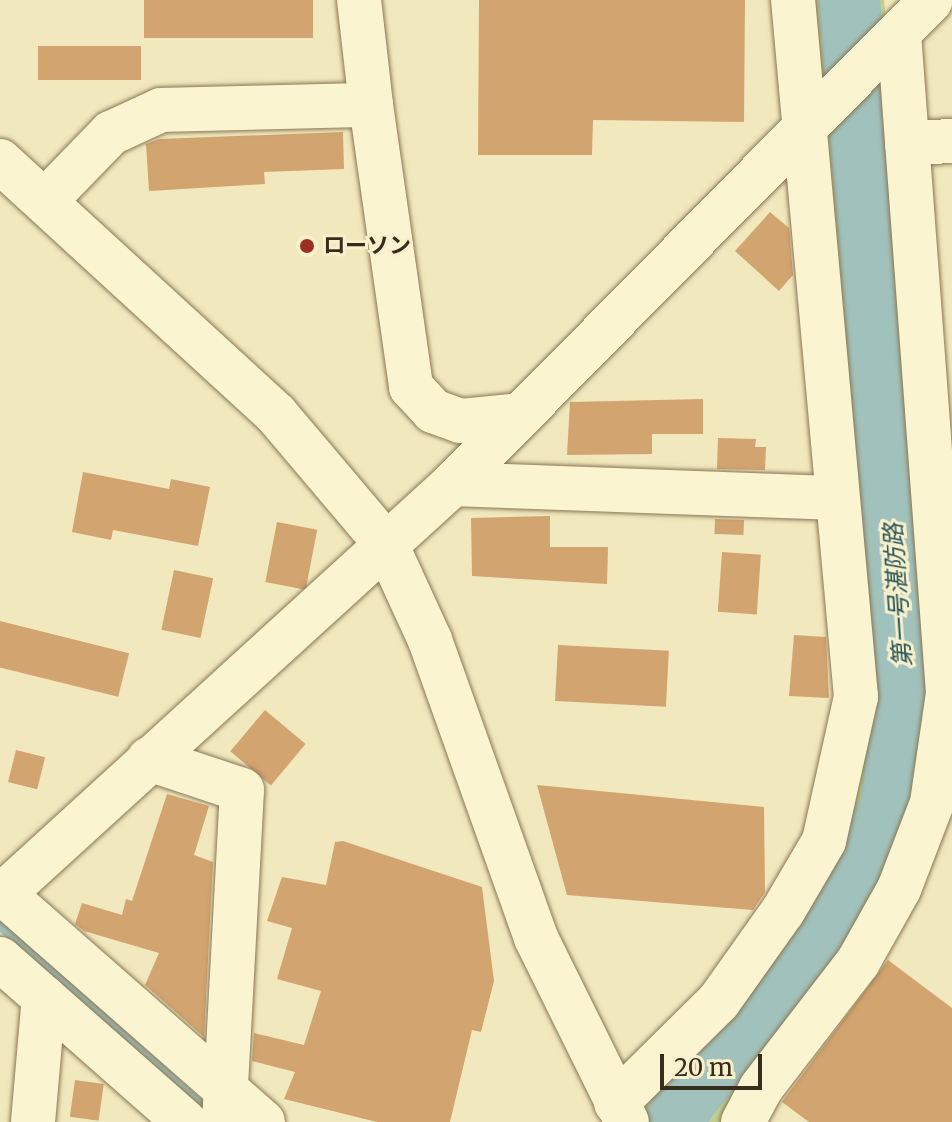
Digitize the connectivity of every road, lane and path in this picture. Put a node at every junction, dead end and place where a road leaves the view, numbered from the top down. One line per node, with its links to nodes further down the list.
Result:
1 (359, 0): 5 (street)
2 (793, 0): 6 (street)
3 (931, 0): 4 (street)
4 (893, 40): 6 (street); 8 (street)
5 (371, 105): 10 (street); 12 (street)
6 (809, 123): 12 (street); 15 (street)
7 (952, 141): 8 (street)
8 (907, 143): 11 (street)
9 (0, 161): 10 (street)
10 (45, 201): 16 (street)
11 (936, 324): 14 (street)
12 (521, 415): 13 (street)
13 (453, 484): 15 (street); 16 (street)
14 (942, 490): 26 (street)
15 (837, 498): 22 (street)
16 (386, 544): 17 (street); 22 (street)
17 (149, 759): 18 (street); 21 (street)
18 (1, 894): 21 (street)
19 (0, 959): 20 (street)
20 (44, 997): 23 (street); 24 (street)
21 (224, 1103): 25 (street)
22 (622, 1114)
23 (33, 1122)
24 (185, 1122)
25 (263, 1122)
26 (743, 1122)

